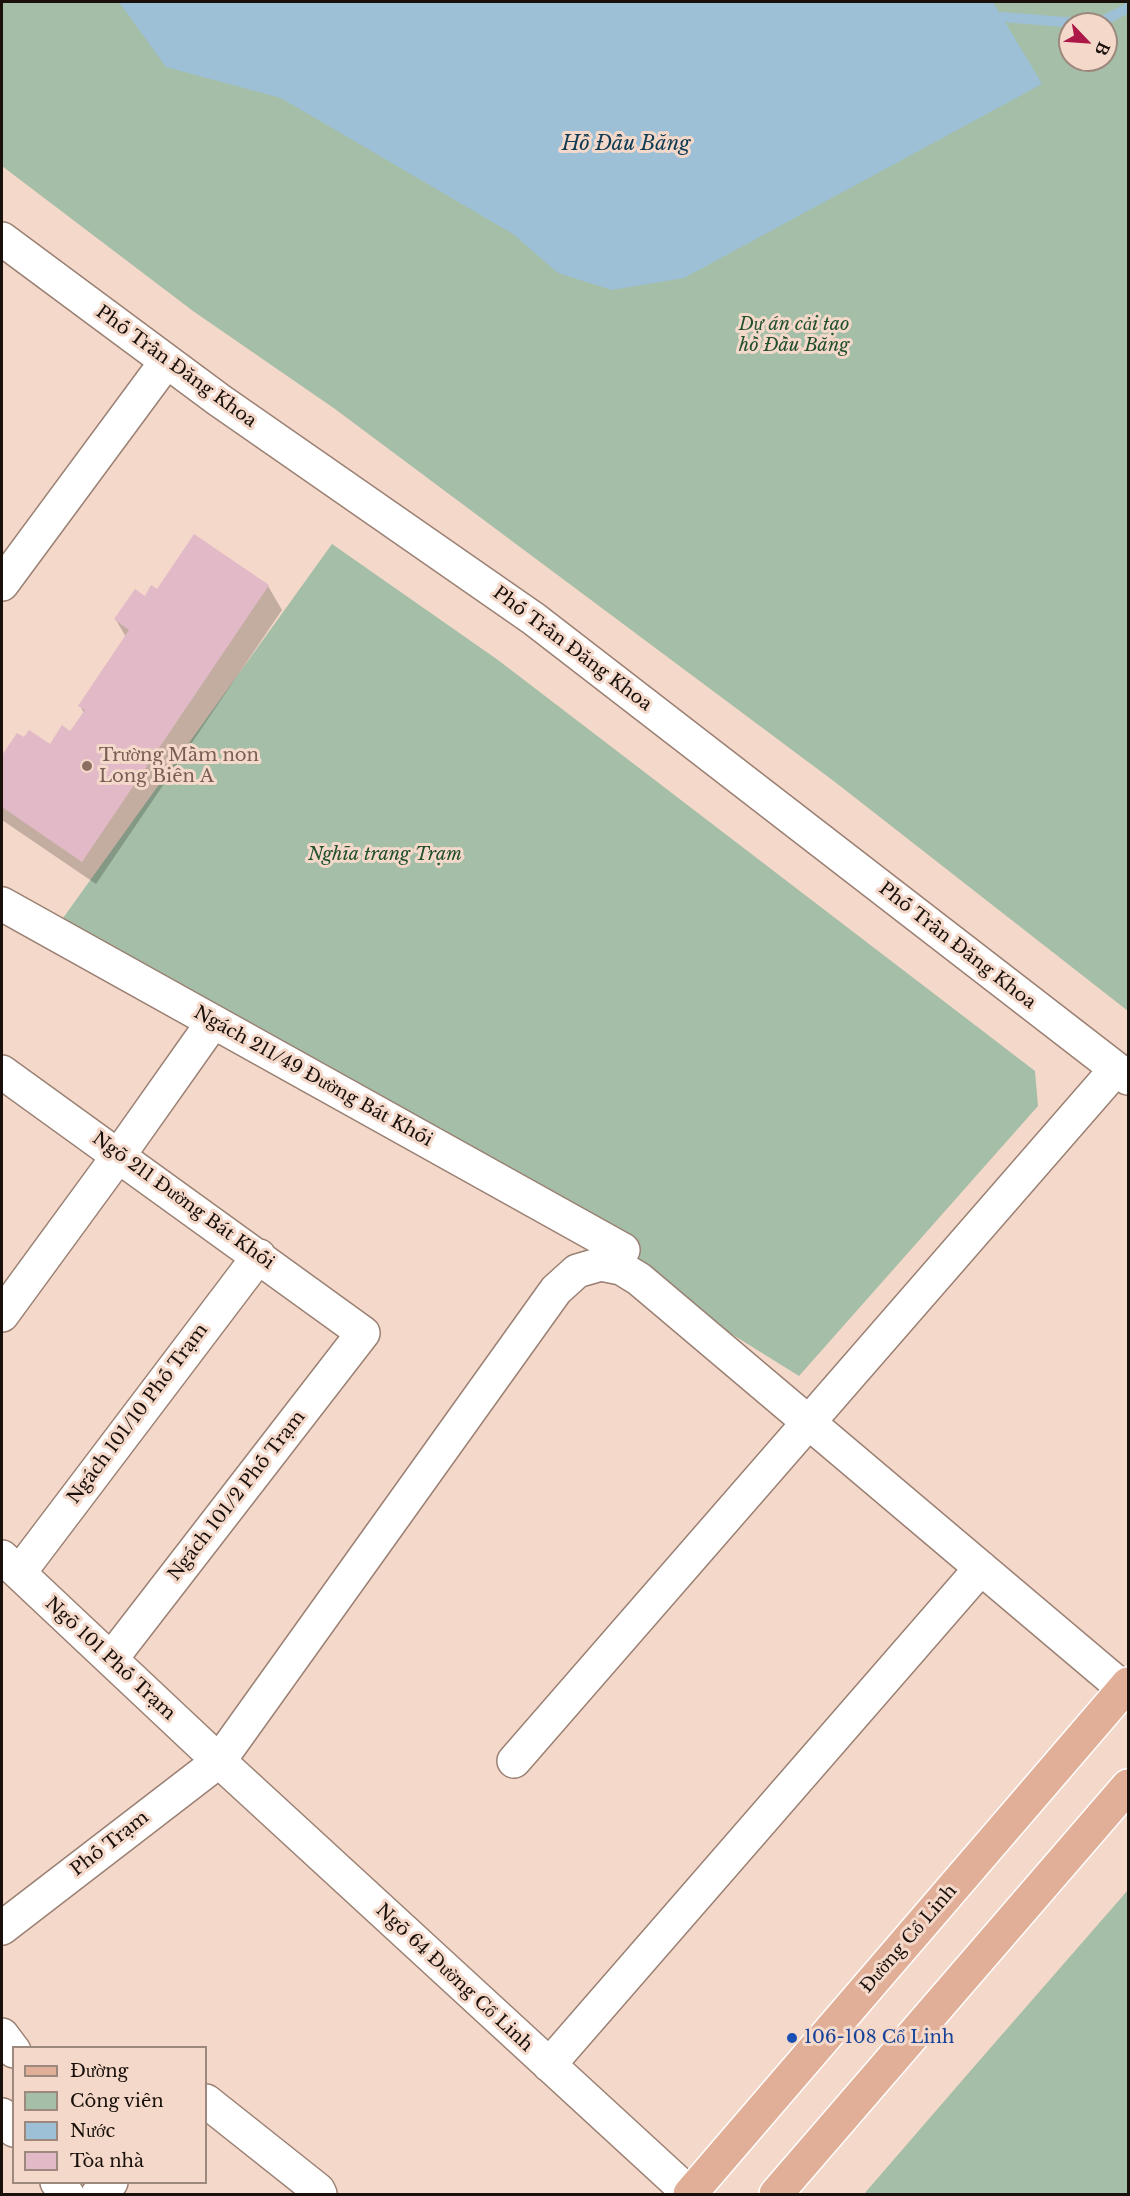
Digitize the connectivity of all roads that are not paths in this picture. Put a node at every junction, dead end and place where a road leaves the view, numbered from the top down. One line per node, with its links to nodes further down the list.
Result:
1 (2, 238): 2 (street, Phố Trần Đăng Khoa)
2 (166, 362): 3 (street); 7 (street, Phố Trần Đăng Khoa)
3 (2, 584)
4 (2, 904): 5 (street, Ngách 211/49 Đường Bát Khối)
5 (213, 1022): 8 (street); 9 (street, Ngách 211/49 Đường Bát Khối)
6 (2, 1072): 8 (street, Ngõ 211 Đường Bát Khối)
7 (1122, 1074): 13 (street)
8 (119, 1155): 10 (street, Ngõ 211 Đường Bát Khối); 11 (street)
9 (624, 1250)
10 (259, 1256): 12 (street, Ngõ 211 Đường Bát Khối); 14 (street, Ngách 101/10 Phố Trạm)
11 (2, 1316)
12 (363, 1333): 16 (street, Ngách 101/2 Phố Trạm)
13 (809, 1422): 15 (street, Phố Trạm); 18 (street, Phố Trạm); 19 (street)
14 (10, 1565): 16 (street, Ngõ 101 Phố Trạm)
15 (981, 1568): 17 (street, Phố Trạm); 24 (street)
16 (111, 1659): 18 (street, Ngõ 101 Phố Trạm)
17 (1126, 1686): 31 (main road, Đường Cổ Linh)
18 (219, 1761): 21 (street, Phố Trạm); 24 (street, Ngõ 64 Đường Cổ Linh)
19 (514, 1761)
20 (1128, 1786): 32 (main road)
21 (2, 1928)
22 (2, 2035): 23 (street)
23 (12, 2048)
24 (549, 2065): 31 (street, Ngõ 64 Đường Cổ Linh)
25 (207, 2102): 30 (street)
26 (2, 2115): 27 (street)
27 (12, 2128)
28 (110, 2184): 29 (street)
29 (98, 2194)
30 (320, 2194)
31 (690, 2194)
32 (776, 2194)

